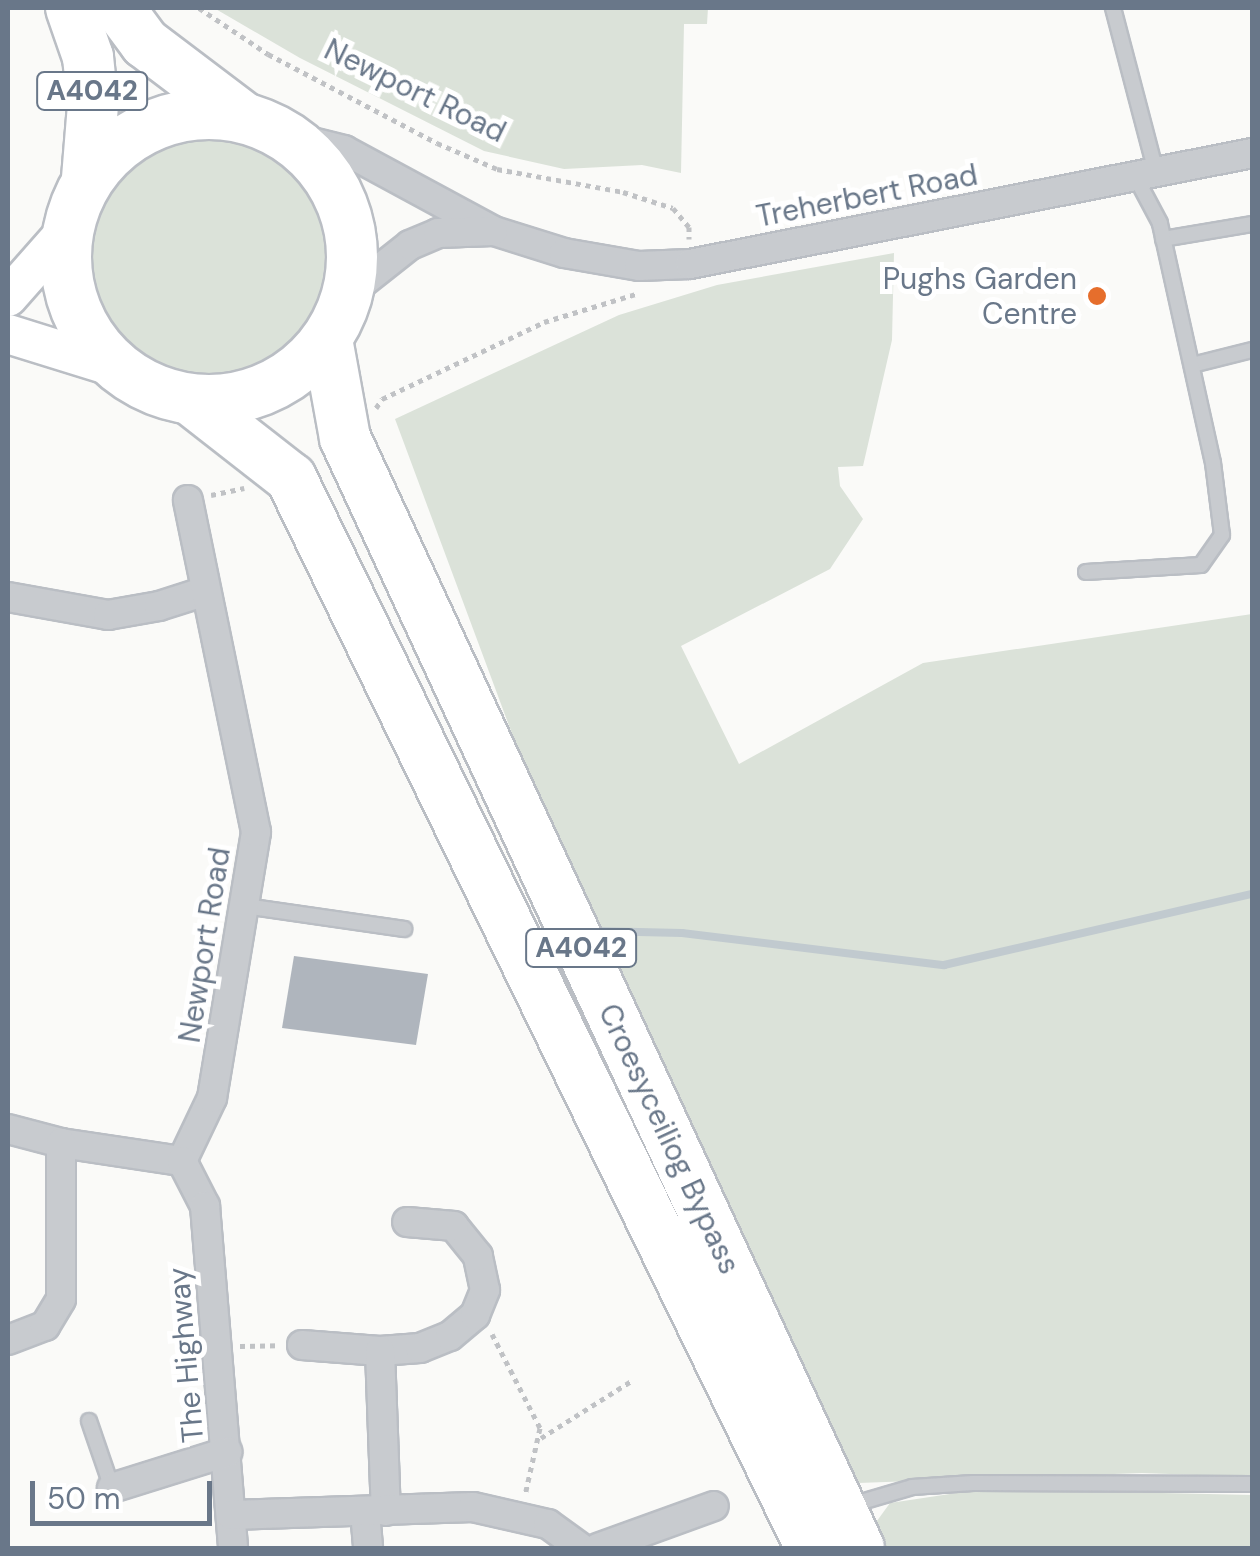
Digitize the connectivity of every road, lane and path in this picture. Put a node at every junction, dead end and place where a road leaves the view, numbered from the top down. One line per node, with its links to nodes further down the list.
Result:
1 (71, 8): 8 (highway, A4042)
2 (120, 8): 5 (highway, A4042)
3 (199, 8): 13 (path, Newport Road)
4 (1113, 8): 7 (lane)
5 (266, 126): 8 (highway); 11 (street, Treherbert Road); 14 (highway)
6 (1252, 153): 7 (street, Treherbert Road)
7 (1146, 174): 12 (lane); 13 (street, Treherbert Road)
8 (88, 178): 10 (highway)
9 (1252, 224): 12 (lane)
10 (66, 230): 15 (street); 20 (highway)
11 (494, 231): 13 (street, Treherbert Road); 14 (street, Treherbert Road)
12 (1163, 239): 19 (lane)
13 (690, 264): 22 (path)
14 (348, 294): 17 (highway)
15 (8, 298)
16 (8, 334): 20 (street)
17 (327, 340): 21 (highway); 22 (highway, Croesyceiliog Bypass / A4042)
18 (1252, 350): 19 (lane)
19 (1192, 365): 25 (lane)
20 (116, 368): 21 (highway)
21 (191, 400): 23 (highway, Croesyceiliog Bypass / A4042)
22 (348, 443): 49 (highway, Croesyceiliog Bypass / A4042)
23 (291, 478): 24 (path); 54 (highway, Croesyceiliog Bypass / A4042)
24 (188, 500): 26 (street, Newport Road)
25 (1086, 572)
26 (206, 591): 27 (street); 28 (street, Newport Road)
27 (8, 596)
28 (245, 906): 29 (lane); 32 (street, Newport Road)
29 (404, 929)
30 (8, 1129): 31 (street)
31 (61, 1143): 32 (street); 35 (street)
32 (182, 1161): 37 (street, The Highway)
33 (407, 1222): 34 (street)
34 (474, 1315): 38 (street); 41 (path)
35 (8, 1340)
36 (302, 1345): 37 (path); 38 (street)
37 (217, 1346): 42 (street, The Highway)
38 (380, 1351): 46 (street)
39 (632, 1382): 41 (path)
40 (89, 1421): 44 (lane)
41 (540, 1438): 48 (path)
42 (227, 1452): 44 (street); 47 (street, The Highway)
43 (1252, 1484): 49 (lane)
44 (112, 1488)
45 (714, 1506): 53 (street)
46 (375, 1512): 47 (street); 48 (street); 51 (street)
47 (231, 1515): 50 (street, The Highway)
48 (519, 1517): 52 (street)
49 (850, 1528)
50 (233, 1548)
51 (368, 1548)
52 (582, 1548)
53 (598, 1548)
54 (810, 1548)

